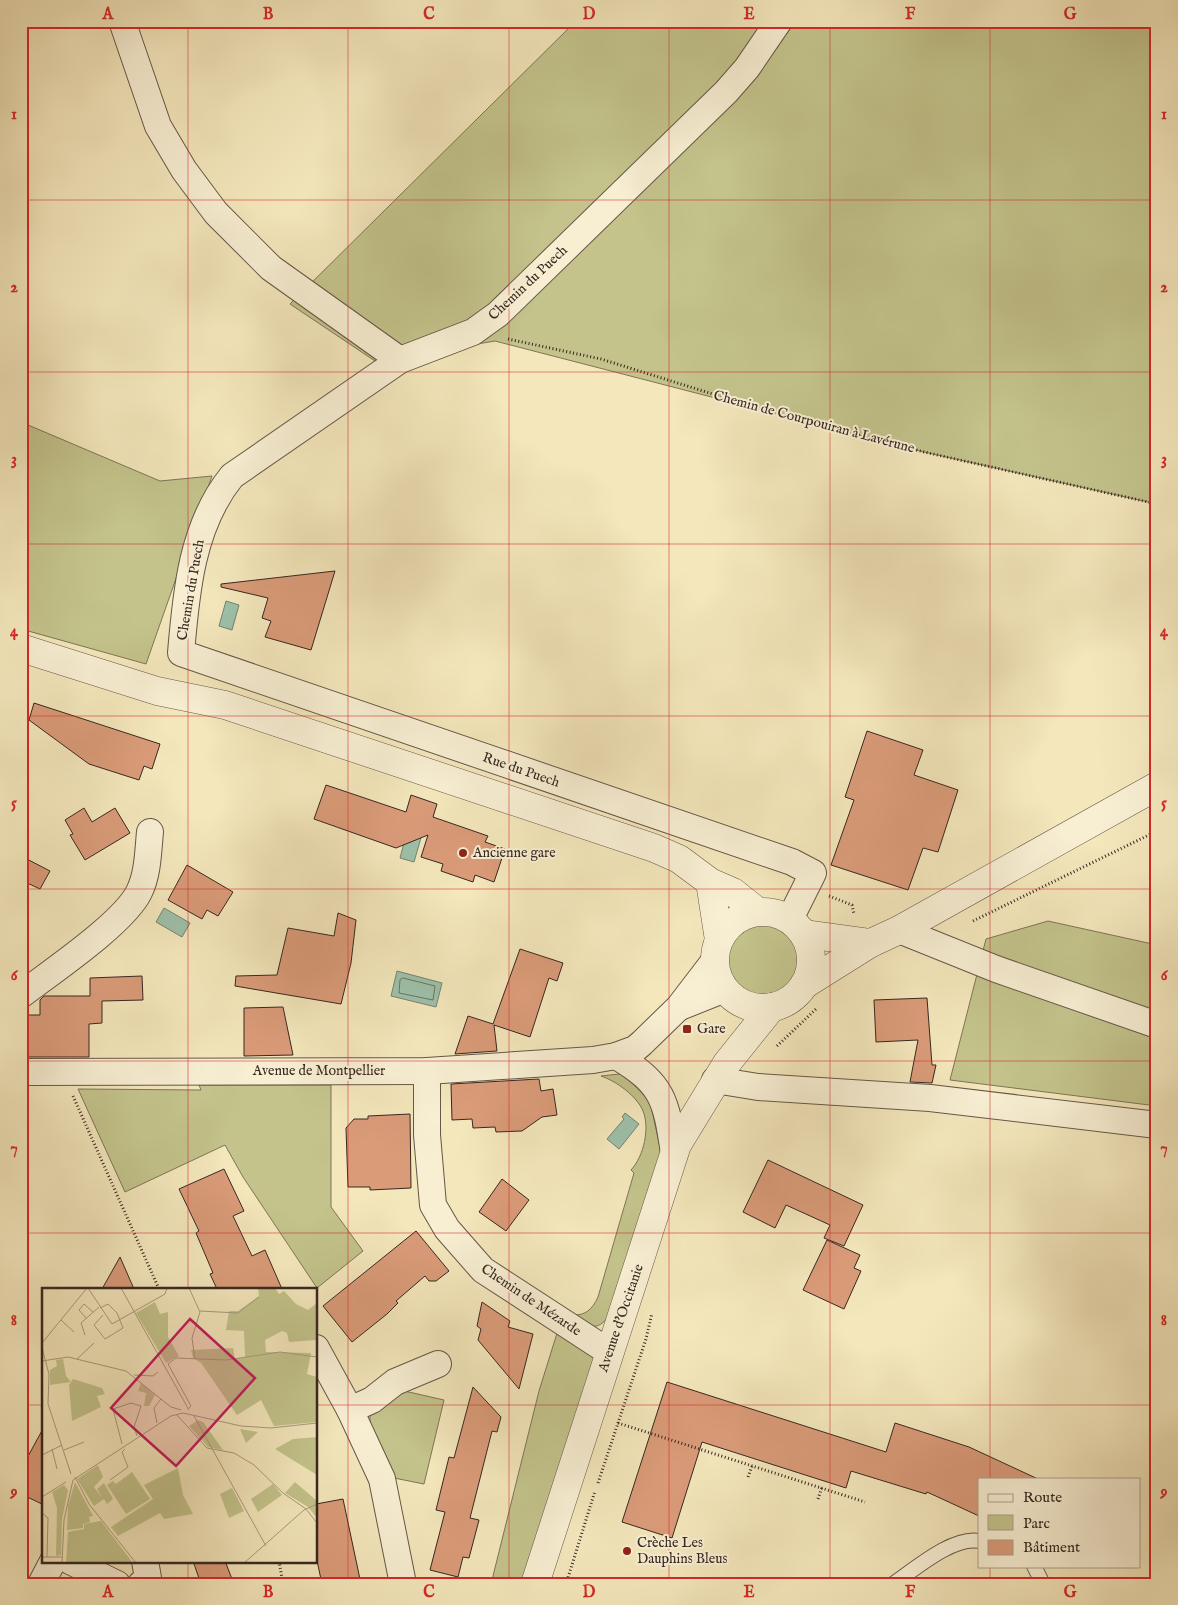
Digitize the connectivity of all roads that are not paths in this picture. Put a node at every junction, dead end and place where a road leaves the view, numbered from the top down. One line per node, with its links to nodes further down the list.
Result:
1 (122, 21): 3 (street)
2 (779, 21): 3 (street, Chemin du Puech)
3 (400, 360): 5 (street, Chemin du Puech)
4 (21, 648): 8 (street)
5 (181, 653): 10 (street, Rue du Puech)
6 (1157, 786): 11 (street)
7 (150, 832): 14 (street)
8 (710, 882): 9 (street); 13 (street)
9 (758, 912): 10 (street); 13 (street)
10 (797, 926): 12 (street); 15 (street)
11 (899, 930): 12 (street); 19 (street)
12 (871, 943): 15 (street)
13 (717, 950): 16 (street); 17 (street, Avenue de Montpellier)
14 (21, 994)
15 (813, 994): 18 (street)
16 (734, 996): 17 (street, Avenue de Montpellier); 18 (street); 23 (street, Avenue d'Occitanie)
17 (679, 1007): 20 (street, Avenue de Montpellier)
18 (772, 1007): 23 (street, Avenue d'Occitanie)
19 (1157, 1025)
20 (616, 1056): 21 (street, Avenue de Montpellier); 25 (street)
21 (427, 1071): 22 (street, Avenue de Montpellier); 27 (street, Chemin de Mézarde)
22 (21, 1072)
23 (721, 1072): 24 (street); 25 (street, Avenue d'Occitanie)
24 (1157, 1125)
25 (674, 1152): 27 (street, Avenue d'Occitanie)
26 (318, 1352): 29 (street)
27 (609, 1352): 39 (street, Avenue d'Occitanie)
28 (438, 1364): 29 (street)
29 (350, 1410): 38 (street)
30 (978, 1541): 40 (lane)
31 (52, 1562): 35 (street)
32 (72, 1562): 36 (street)
33 (145, 1562): 37 (street)
34 (1035, 1568): 41 (lane)
35 (41, 1584)
36 (117, 1584)
37 (141, 1584)
38 (403, 1584)
39 (535, 1584)
40 (893, 1584)
41 (1043, 1584)

